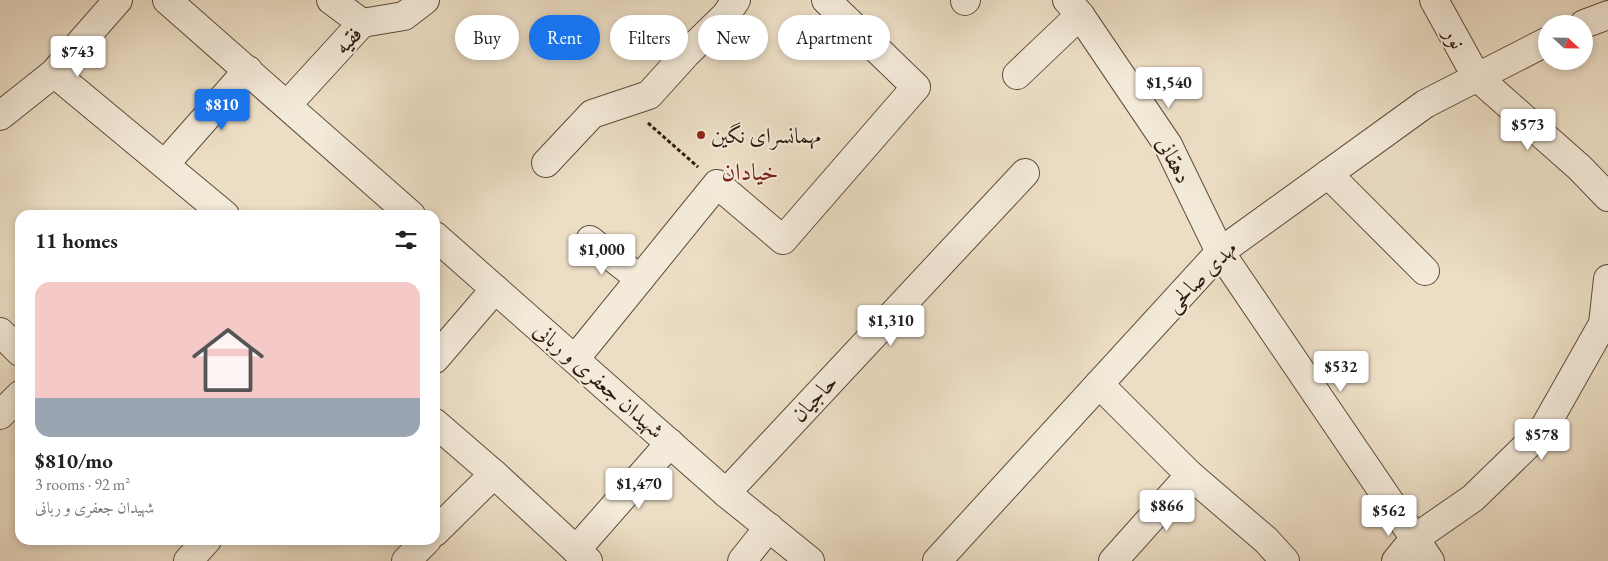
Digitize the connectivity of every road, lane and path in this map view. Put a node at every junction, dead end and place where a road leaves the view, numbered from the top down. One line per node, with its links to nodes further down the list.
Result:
1 (118, 0): 12 (street)
2 (167, 0): 11 (street)
3 (331, 0): 9 (street)
4 (425, 0): 9 (street, فقیه)
5 (736, 0): 15 (street)
6 (826, 0): 22 (street)
7 (1434, 0): 14 (street, نور)
8 (1073, 8): 13 (street); 28 (street, دهقانی)
9 (362, 23): 16 (street, فقیه)
10 (1538, 46): 14 (street, مهدی صالحی)
11 (248, 70): 16 (street); 19 (street)
12 (54, 73): 17 (street); 19 (street)
13 (1017, 75)
14 (1476, 76): 21 (street, مهدی صالحی); 23 (street, نور)
15 (626, 102): 18 (street); 22 (path)
16 (287, 105): 25 (street)
17 (0, 116)
18 (546, 163)
19 (165, 164): 24 (street)
20 (1025, 173): 45 (street, حاجیان)
21 (1328, 174): 28 (street, مهدی صالحی); 29 (street)
22 (717, 184): 30 (street)
23 (1608, 197)
24 (211, 210)
25 (405, 210)
26 (440, 240): 32 (street, شهیدان جعفری و ربانی)
27 (590, 240): 30 (street)
28 (1220, 252): 38 (street, مهدی صالحی); 48 (street, دهقانی)
29 (1425, 271)
30 (640, 279): 37 (street)
31 (1608, 279): 33 (street)
32 (495, 290): 36 (street); 37 (street, شهیدان جعفری و ربانی)
33 (1605, 326): 48 (street)
34 (0, 332): 35 (street)
35 (15, 347)
36 (440, 353)
37 (575, 359): 42 (street, شهیدان جعفری و ربانی)
38 (1099, 384): 44 (street); 56 (street, مهدی صالحی)
39 (15, 400): 40 (street)
40 (0, 415)
41 (440, 427): 43 (street)
42 (670, 443): 45 (street, شهیدان جعفری و ربانی); 51 (street)
43 (494, 474): 47 (street); 51 (street)
44 (1190, 474): 57 (street); 58 (street)
45 (726, 493): 46 (street, شهیدان جعفری و ربانی)
46 (769, 526): 54 (street); 55 (street, شهیدان جعفری و ربانی)
47 (440, 527)
48 (1414, 539): 59 (street); 60 (street, دهقانی)
49 (202, 545): 52 (street)
50 (422, 545): 53 (street)
51 (582, 555)
52 (188, 561)
53 (406, 561)
54 (742, 561)
55 (810, 561)
56 (937, 561)
57 (1113, 561)
58 (1285, 561)
59 (1396, 561)
60 (1430, 561)

